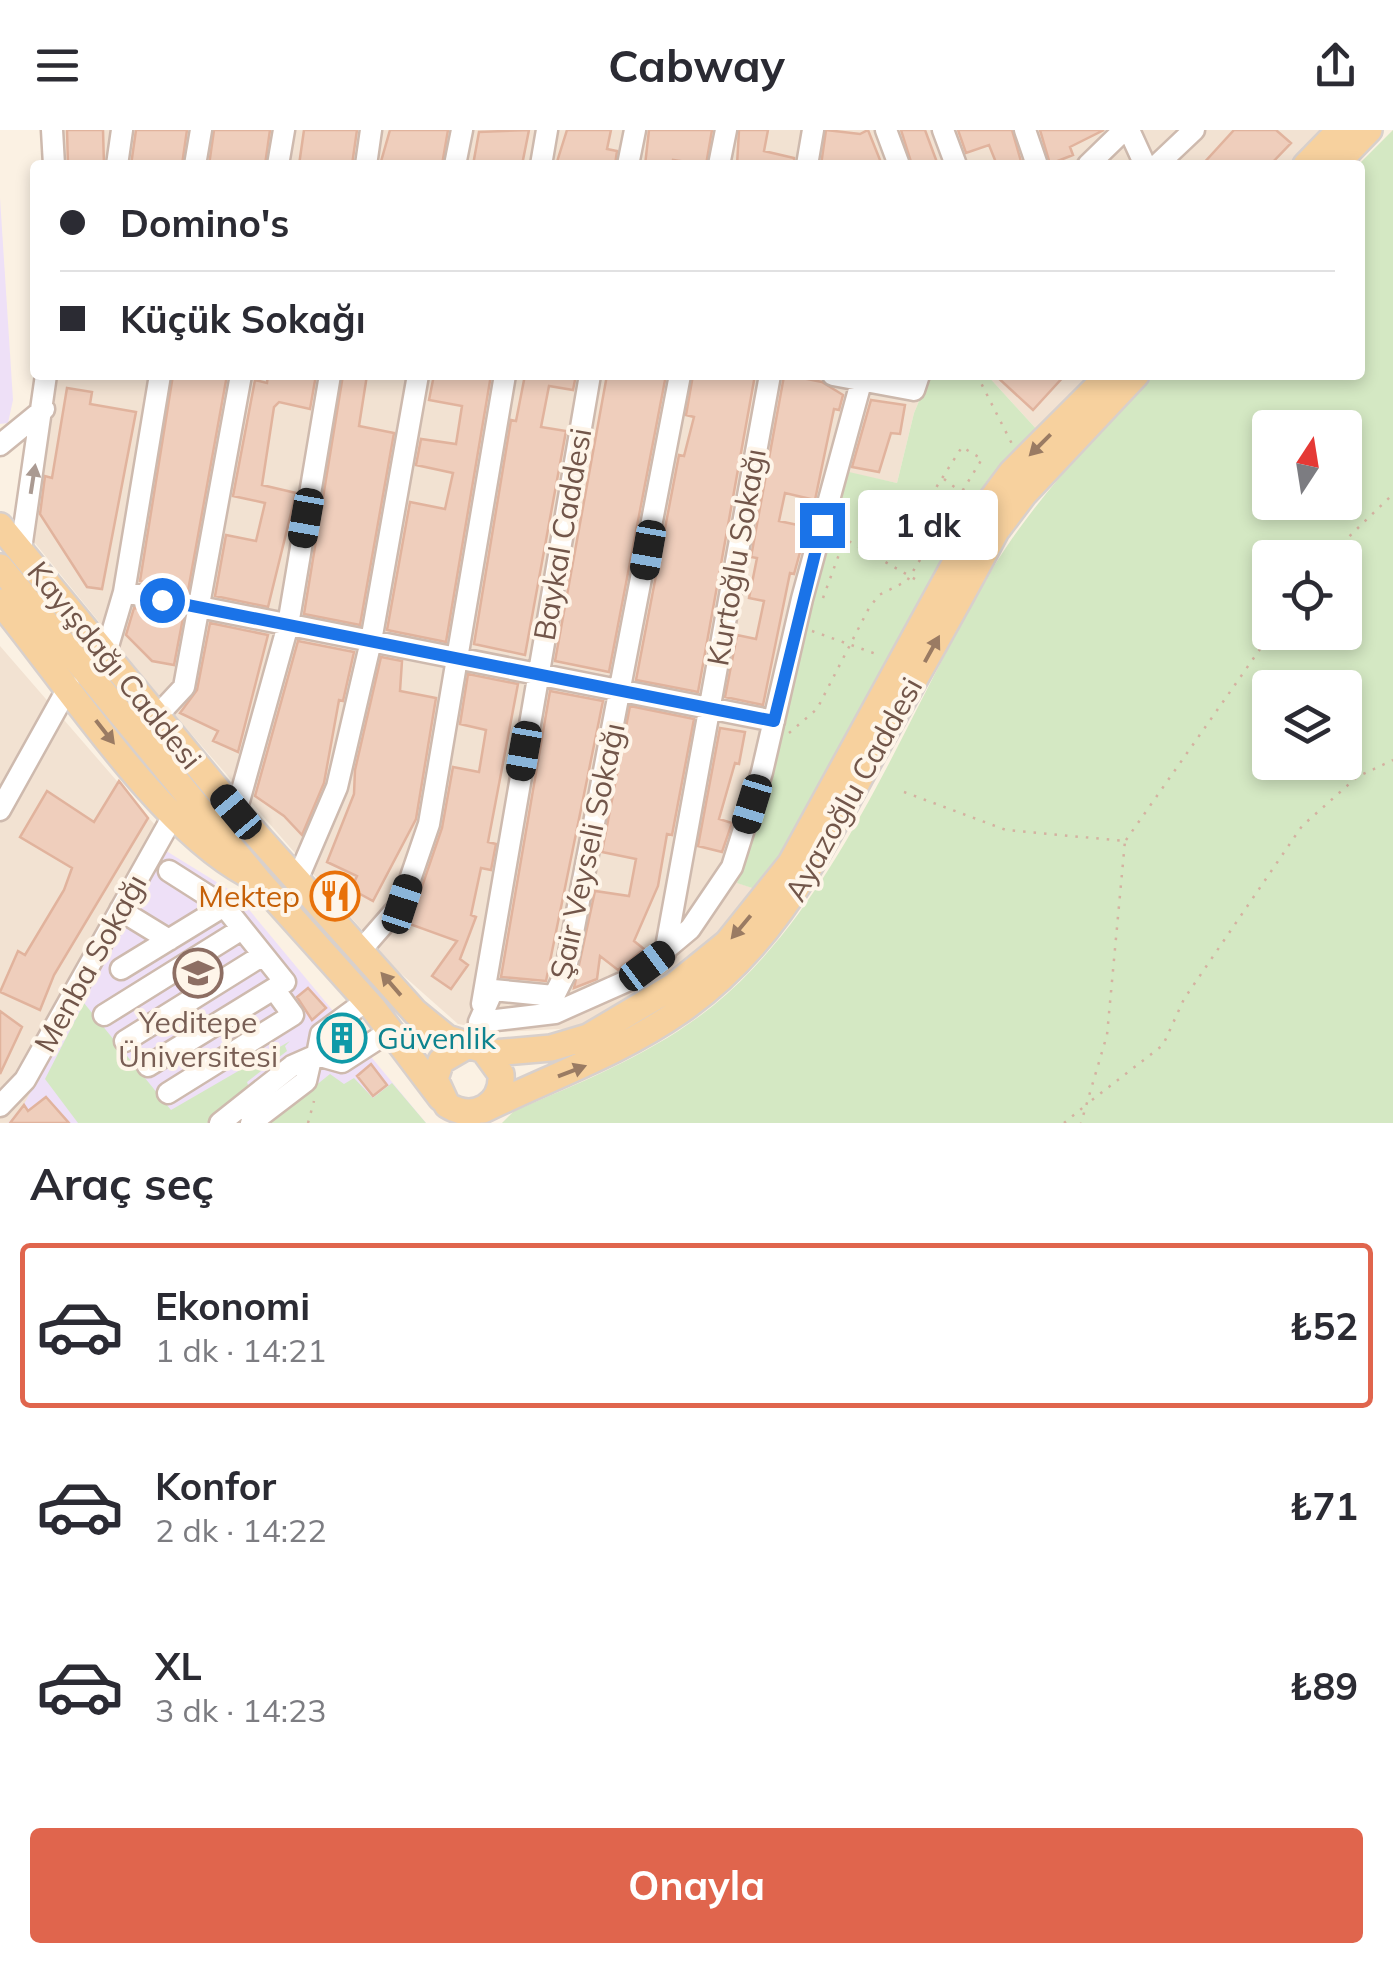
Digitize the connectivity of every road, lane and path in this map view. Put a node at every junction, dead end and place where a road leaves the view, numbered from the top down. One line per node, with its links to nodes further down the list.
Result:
1 (52, 130): 18 (street)
2 (122, 130): 19 (street)
3 (201, 130): 20 (street)
4 (284, 130): 21 (street)
5 (372, 130): 22 (street)
6 (462, 130): 23 (street)
7 (547, 130): 24 (street)
8 (634, 130): 25 (street)
9 (726, 130): 26 (street)
10 (813, 130): 27 (street)
11 (886, 130): 28 (street)
12 (943, 130): 29 (street)
13 (1024, 130): 30 (street)
14 (1126, 130): 31 (street); 32 (street)
15 (1194, 130): 33 (street)
16 (1340, 130): 34 (main road)
17 (1369, 130): 35 (main road)
18 (54, 160)
19 (118, 160)
20 (196, 160)
21 (279, 160)
22 (367, 160)
23 (456, 160)
24 (542, 160)
25 (629, 160)
26 (720, 160)
27 (808, 160)
28 (897, 160)
29 (954, 160)
30 (1036, 160)
31 (1093, 160)
32 (1142, 160)
33 (1162, 160)
34 (1311, 160)
35 (1339, 160)
36 (46, 380): 51 (street)
37 (159, 380): 66 (street)
38 (240, 380): 69 (street)
39 (329, 380): 70 (street)
40 (417, 380): 72 (street)
41 (504, 380): 76 (street)
42 (589, 380): 78 (street, Baykal Caddesi)
43 (679, 380): 80 (street, Şair Veyseli Sokağı)
44 (769, 380): 81 (street, Kurtoğlu Sokağı)
45 (861, 380): 59 (street)
46 (871, 380): 47 (street)
47 (917, 380)
48 (980, 380): 53 (path)
49 (1104, 380): 53 (main road, Ayazoğlu Caddesi, one-way to 53)
50 (1131, 380): 115 (main road, Ayazoğlu Caddesi, one-way to 50)
51 (44, 409): 52 (street); 63 (street, one-way to 51)
52 (0, 445)
53 (1022, 463): 67 (main road, Ayazoğlu Caddesi)
54 (942, 478): 55 (path); 55 (path); 57 (path)
55 (962, 492): 58 (path)
56 (1393, 494): 61 (path)
57 (931, 496): 58 (path); 62 (path)
58 (952, 508): 62 (path)
59 (822, 525): 65 (path); 71 (street)
60 (0, 526): 63 (main road, Kayışdağı Caddesi)
61 (1346, 540)
62 (928, 546): 65 (path)
63 (21, 549): 75 (main road, Kayışdağı Caddesi)
64 (0, 567): 93 (main road, Kayışdağı Caddesi)
65 (910, 576): 67 (path); 73 (path)
66 (124, 592): 69 (street); 75 (street)
67 (938, 593): 77 (main road, Ayazoğlu Caddesi)
68 (0, 602): 79 (main road)
69 (200, 608): 70 (street); 82 (street)
70 (288, 624): 72 (street); 88 (street)
71 (796, 625): 73 (path); 83 (street)
72 (370, 641): 76 (street); 92 (street)
73 (849, 642): 77 (path); 84 (path)
74 (1259, 650): 90 (path)
75 (106, 653): 82 (main road, Kayışdağı Caddesi)
76 (457, 658): 78 (street); 98 (street)
77 (899, 663): 107 (main road, Ayazoğlu Caddesi, one-way to 107)
78 (537, 674): 80 (street); 107 (street, Baykal Caddesi)
79 (69, 686): 87 (street); 89 (main road, one-way to 89)
80 (622, 691): 81 (street); 107 (street, Şair Veyseli Sokağı)
81 (709, 708): 83 (street); 99 (street, Kurtoğlu Sokağı)
82 (156, 717): 88 (main road, Kayışdağı Caddesi)
83 (774, 721): 84 (street)
84 (768, 748): 99 (street)
85 (1393, 760): 113 (path)
86 (904, 792): 90 (path)
87 (0, 810)
88 (236, 812): 92 (main road, Kayışdağı Caddesi)
89 (173, 816): 93 (main road); 95 (street, Menba Sokağı)
90 (1125, 841): 113 (path)
91 (169, 872): 94 (street)
92 (298, 878): 98 (main road, Kayışdağı Caddesi)
93 (258, 880): 103 (main road, Kayışdağı Caddesi)
94 (224, 906): 96 (street); 97 (street)
95 (120, 910): 97 (street); 114 (street, Menba Sokağı)
96 (242, 929): 100 (street); 104 (street)
97 (169, 940): 101 (street)
98 (361, 950): 107 (main road, Kayışdağı Caddesi, one-way to 98)
99 (665, 953): 107 (street)
100 (263, 955): 102 (street); 106 (street)
101 (121, 969)
102 (274, 989): 109 (street); 111 (street)
103 (366, 1000): 105 (main road, Kayışdağı Caddesi); 108 (street)
104 (104, 1015)
105 (390, 1031): 108 (street); 112 (main road, Kayışdağı Caddesi)
106 (125, 1042)
107 (476, 1042): 112 (main road); 115 (main road)
108 (314, 1057): 110 (street); 116 (street)
109 (148, 1066)
110 (306, 1081): 117 (street); 118 (path)
111 (168, 1093)
112 (441, 1098): 115 (main road)
113 (1089, 1103): 119 (path); 120 (path)
114 (0, 1106)
115 (482, 1110)
116 (220, 1123)
117 (251, 1123)
118 (308, 1123)
119 (1064, 1123)
120 (1081, 1123)

